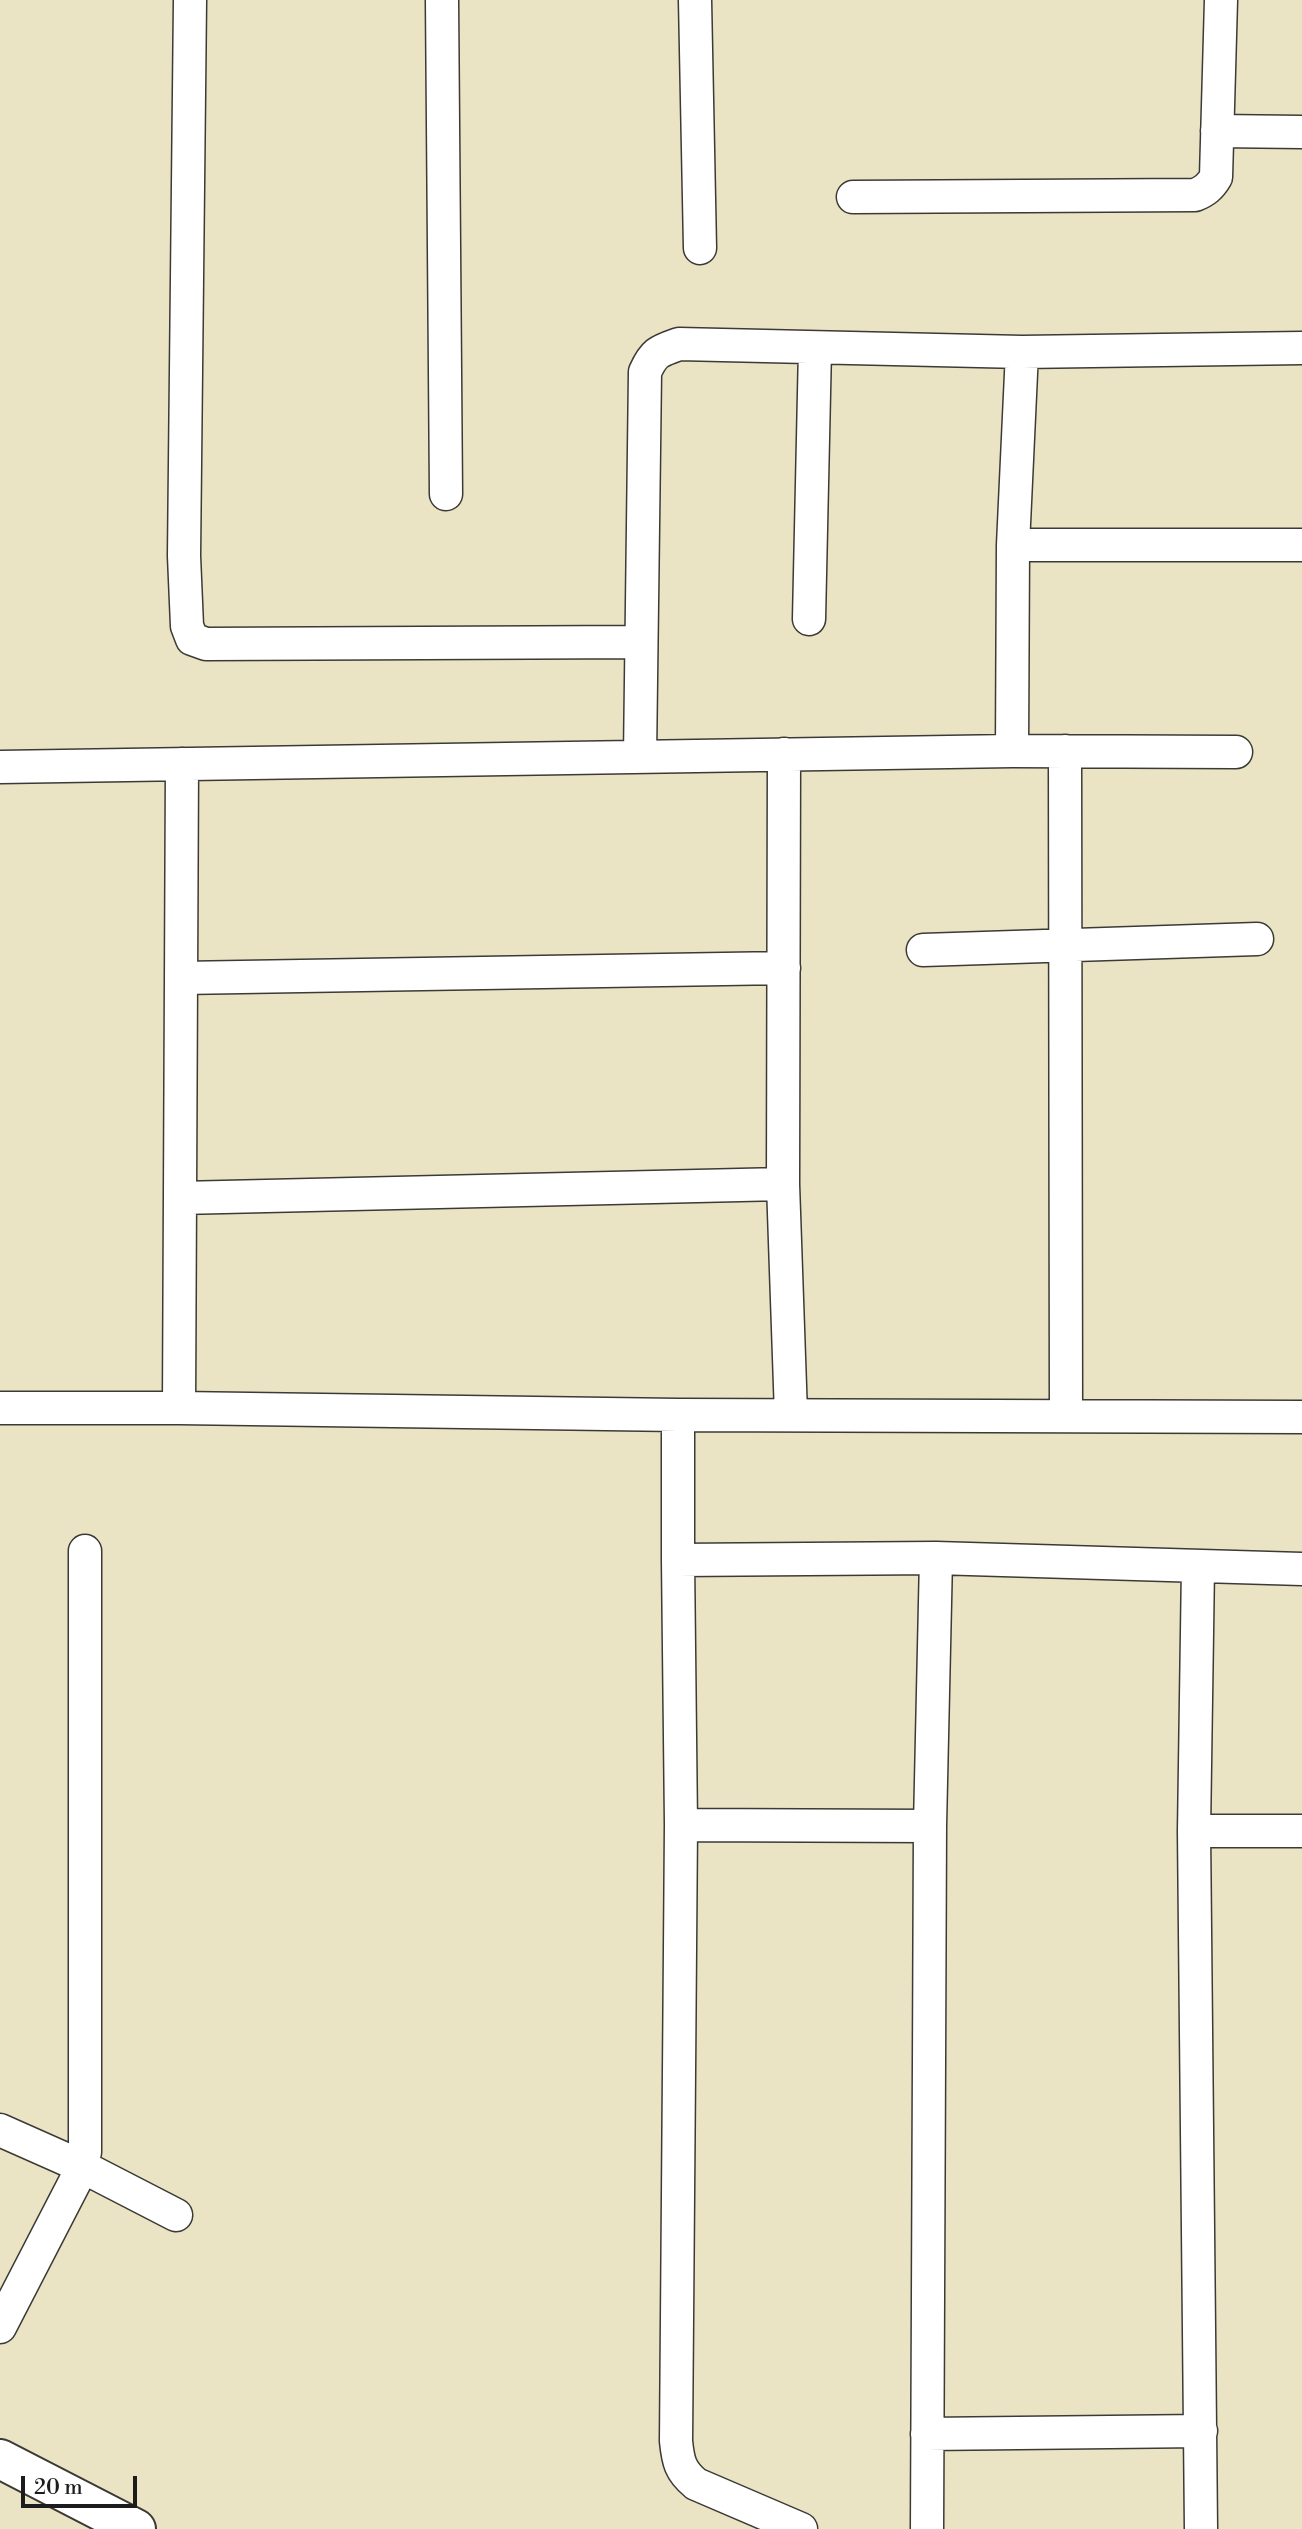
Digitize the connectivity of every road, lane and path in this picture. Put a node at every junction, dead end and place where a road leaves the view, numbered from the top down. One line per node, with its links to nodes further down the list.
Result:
1 (190, 0): 16 (street)
2 (442, 0): 12 (street)
3 (695, 0): 8 (street)
4 (1221, 0): 5 (street)
5 (1217, 131): 6 (street); 7 (street)
6 (1302, 132)
7 (853, 197)
8 (700, 247)
9 (815, 348): 11 (street); 15 (street); 16 (street)
10 (1302, 348): 11 (street)
11 (1022, 352): 13 (street)
12 (446, 494)
13 (1013, 545): 14 (street); 17 (street)
14 (1302, 545)
15 (810, 618)
16 (642, 642): 21 (street)
17 (1012, 751): 18 (street); 20 (street)
18 (1065, 751): 19 (street); 25 (street)
19 (1236, 752)
20 (784, 754): 21 (street); 27 (street)
21 (639, 757): 22 (street)
22 (182, 764): 23 (street); 28 (street)
23 (0, 767)
24 (1257, 939): 25 (street)
25 (1065, 946): 26 (street); 35 (street)
26 (923, 950)
27 (784, 968): 28 (street); 29 (street)
28 (181, 978): 30 (street)
29 (783, 1184): 30 (street); 34 (street)
30 (180, 1198): 32 (street)
31 (0, 1408): 32 (street)
32 (179, 1408): 33 (street)
33 (678, 1415): 34 (street); 39 (street)
34 (791, 1415): 35 (street)
35 (1066, 1416): 36 (street)
36 (1302, 1417)
37 (85, 1551): 47 (street)
38 (936, 1558): 39 (street); 40 (street); 43 (street)
39 (678, 1560): 42 (street)
40 (1198, 1566): 41 (street); 44 (street)
41 (1302, 1569)
42 (681, 1825): 43 (street); 54 (street)
43 (930, 1826): 51 (street)
44 (1194, 1831): 45 (street); 50 (street)
45 (1302, 1831)
46 (0, 2130): 47 (street)
47 (82, 2166): 48 (street); 49 (street)
48 (176, 2215)
49 (0, 2327)
50 (1201, 2431): 51 (street); 56 (street)
51 (927, 2434): 55 (street)
52 (0, 2459): 53 (main road)
53 (136, 2529)
54 (801, 2529)
55 (927, 2529)
56 (1201, 2529)

